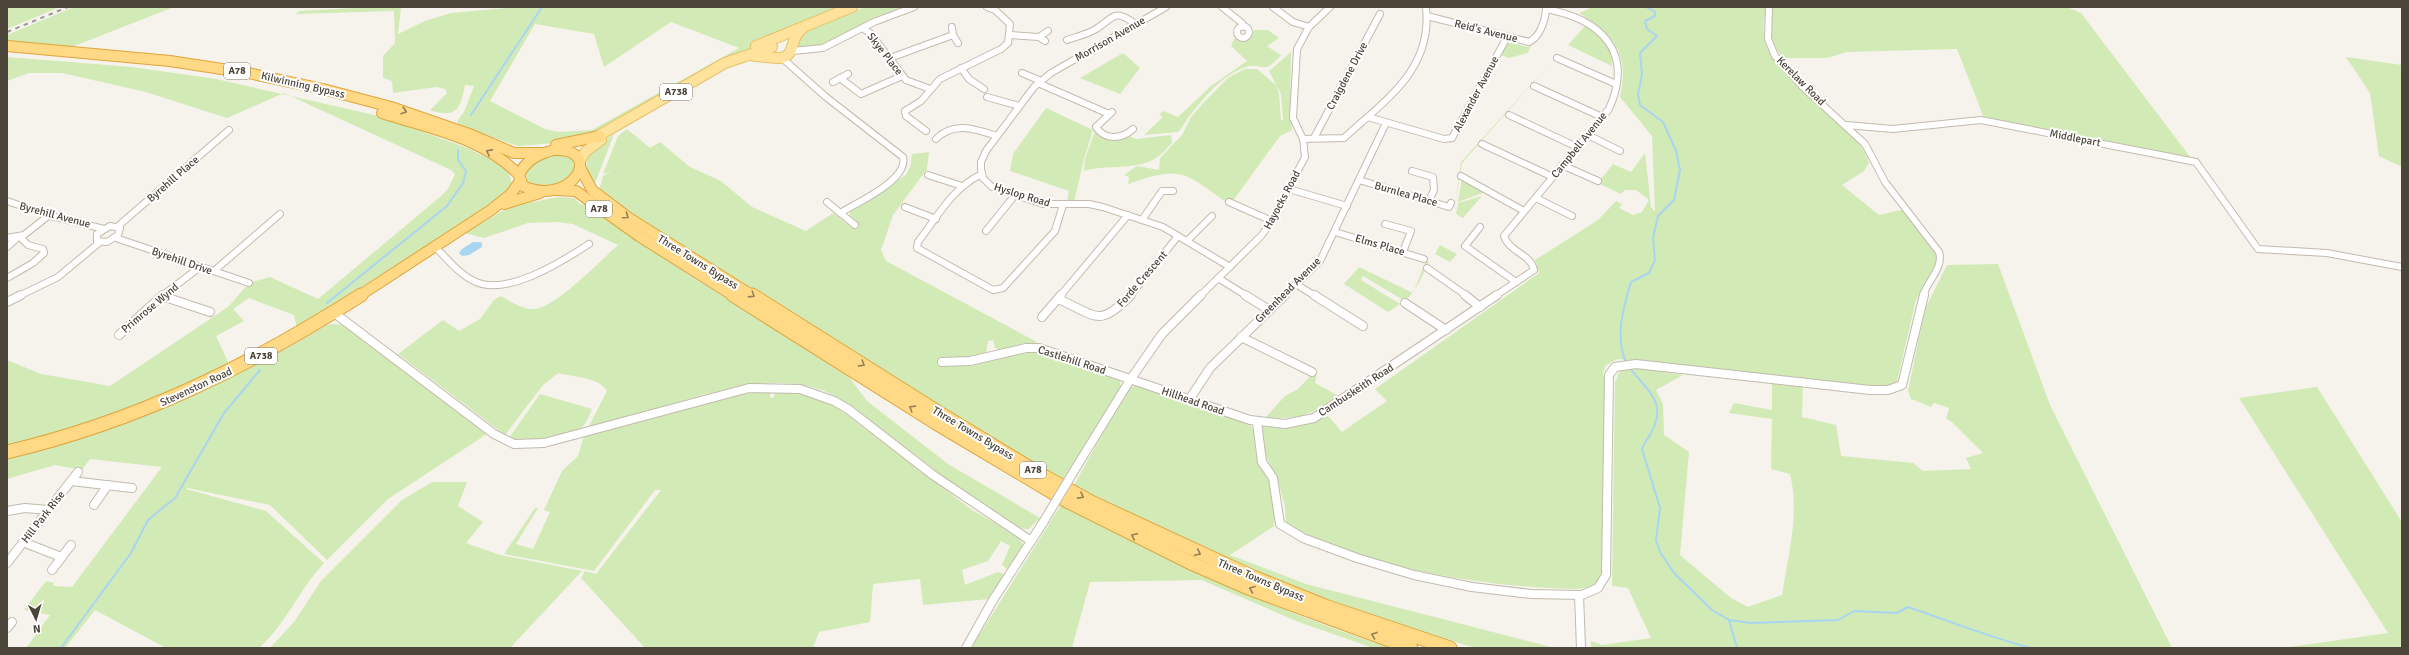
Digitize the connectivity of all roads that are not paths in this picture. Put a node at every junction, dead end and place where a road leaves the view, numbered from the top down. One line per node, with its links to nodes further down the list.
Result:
1 (852, 7): 13 (main road)
2 (914, 7): 19 (street)
3 (987, 7): 22 (street)
4 (1166, 7): 14 (street, Morrison Avenue)
5 (1222, 7): 16 (street)
6 (1273, 7): 17 (street)
7 (1330, 7): 17 (street, Hayocks Road)
8 (1426, 7): 12 (street)
9 (1769, 7): 54 (street, Kerelaw Road)
10 (1546, 8): 24 (street, Reid's Avenue); 44 (street, Campbell Avenue)
11 (1380, 14): 62 (street, Craigdene Drive)
12 (1427, 16): 24 (street, Reid's Avenue); 51 (street)
13 (812, 23): 18 (main road); 29 (main road)
14 (1136, 24): 25 (street); 37 (street, Morrison Avenue)
15 (952, 27): 21 (street)
16 (1243, 27)
17 (1309, 27): 64 (street, Hayocks Road)
18 (798, 28): 30 (main road); 35 (main road)
19 (863, 28): 29 (street); 33 (street, Skye Place)
20 (1048, 31): 23 (street)
21 (953, 35): 27 (street); 33 (street)
22 (1010, 35): 23 (street); 36 (street)
23 (1039, 37): 26 (street)
24 (1507, 37): 53 (street, Alexander Avenue)
25 (1067, 40)
26 (1045, 41)
27 (958, 43)
28 (7, 46): 66 (highway, Kilwinning Bypass / A78, one-way to 66)
29 (791, 49): 30 (main road, A738); 32 (main road)
30 (773, 50): 32 (main road, A738); 35 (main road, A738)
31 (7, 52): 76 (highway, Kilwinning Bypass / A78, one-way to 31)
32 (782, 58): 97 (street)
33 (890, 58): 40 (street, Skye Place)
34 (1557, 58): 44 (street)
35 (735, 59): 55 (main road, A738)
36 (961, 68): 46 (street); 47 (street)
37 (1053, 71): 43 (street, Hyslop Road)
38 (1022, 73): 43 (street)
39 (848, 74): 41 (street)
40 (902, 76): 41 (street); 47 (street, Skye Place)
41 (840, 78): 42 (street)
42 (833, 82)
43 (1040, 82): 49 (street, Hyslop Road); 56 (street)
44 (1616, 84): 52 (street, Campbell Avenue)
45 (1534, 86): 52 (street)
46 (984, 89)
47 (930, 90): 58 (street)
48 (987, 97): 49 (street)
49 (1019, 106): 61 (street, Hyslop Road)
50 (1509, 115): 67 (street)
51 (1368, 117): 53 (street, Alexander Avenue); 62 (street)
52 (1602, 117): 59 (street, Campbell Avenue)
53 (1386, 123): 78 (street, Greenhead Avenue)
54 (1846, 125): 126 (street, Middlepart); 167 (street, Kerelaw Road)
55 (617, 127): 60 (main road, A738); 70 (main road, A738)
56 (1133, 129)
57 (229, 130): 108 (street, Byrehill Place)
58 (926, 131)
59 (1588, 135): 67 (street, Campbell Avenue); 68 (street)
60 (600, 136): 66 (highway); 69 (main road, A738)
61 (997, 136): 63 (street); 73 (street, Hyslop Road)
62 (1314, 138): 64 (street)
63 (936, 139)
64 (1303, 139): 81 (street, Hayocks Road)
65 (1482, 144): 77 (street)
66 (497, 146): 69 (highway, Kilwinning Bypass / A78)
67 (1577, 147): 71 (street, Campbell Avenue)
68 (1620, 151)
69 (548, 152): 70 (highway, A78); 76 (highway)
70 (580, 164): 82 (highway, A78); 170 (highway, Three Towns Bypass / A78, one-way to 170)
71 (1562, 165): 77 (street, Campbell Avenue); 79 (street)
72 (1412, 170): 87 (street)
73 (982, 174): 80 (street); 85 (street, Hyslop Road)
74 (928, 175): 80 (street)
75 (1461, 176): 96 (street)
76 (520, 178): 84 (highway, A78); 95 (highway, A738)
77 (1552, 178): 86 (street, Campbell Avenue)
78 (1359, 180): 87 (street, Burnlea Place); 93 (street, Greenhead Avenue)
79 (1598, 181)
80 (962, 186): 103 (street)
81 (1289, 189): 93 (street); 105 (street, Hayocks Road)
82 (557, 190): 84 (highway, A78); 169 (highway, Three Towns Bypass / A78, one-way to 82)
83 (1173, 191): 104 (street)
84 (545, 192): 95 (highway, A738)
85 (1015, 195): 92 (street, Hyslop Road); 111 (street)
86 (1536, 198): 96 (street, Campbell Avenue); 102 (street)
87 (1429, 201): 91 (street, Burnlea Place)
88 (7, 202): 99 (street, Byrehill Avenue)
89 (827, 202): 97 (street)
90 (1229, 202): 105 (street)
91 (1451, 203)
92 (1063, 205): 100 (street, Hyslop Road); 103 (street)
93 (1347, 206): 112 (street, Greenhead Avenue)
94 (905, 207): 103 (street)
95 (491, 210): 120 (highway, Stevenston Road / A738)
96 (1524, 211): 128 (street, Campbell Avenue)
97 (840, 213): 107 (street)
98 (280, 214): 129 (street)
99 (48, 216): 110 (street, Byrehill Avenue); 115 (street)
100 (1128, 216): 104 (street, Hyslop Road); 136 (street)
101 (1212, 216): 117 (street)
102 (1572, 216)
103 (936, 220)
104 (1142, 220): 113 (street, Hyslop Road)
105 (1272, 221): 125 (street, Hayocks Road)
106 (1385, 224): 122 (street)
107 (854, 225)
108 (117, 227): 110 (street); 116 (street)
109 (1480, 227): 132 (street)
110 (104, 229): 118 (street)
111 (986, 231)
112 (1335, 232): 122 (street, Elms Place); 134 (street, Greenhead Avenue)
113 (1178, 236): 117 (street, Hyslop Road); 136 (street, Forde Crescent)
114 (7, 238): 115 (street)
115 (18, 238): 121 (street); 130 (street)
116 (116, 238): 118 (street); 124 (street, Byrehill Drive)
117 (1187, 240): 125 (street, Hyslop Road)
118 (100, 242): 137 (street)
119 (589, 244): 120 (street)
120 (434, 246): 142 (highway, Stevenston Road / A738)
121 (7, 247)
122 (1403, 252): 123 (street, Elms Place)
123 (1424, 259)
124 (200, 267): 129 (street, Byrehill Drive); 135 (street, Primrose Wynd)
125 (1230, 267): 131 (street, Hayocks Road)
126 (2402, 267)
127 (1427, 268): 139 (street)
128 (1534, 270): 132 (street, Cambuskeith Road)
129 (214, 271): 133 (street, Byrehill Drive)
130 (7, 278)
131 (1218, 278): 140 (street); 150 (street, Hayocks Road)
132 (1516, 282): 139 (street, Cambuskeith Road)
133 (248, 283)
134 (1296, 284): 140 (street, Greenhead Avenue); 144 (street)
135 (162, 296): 141 (street); 146 (street, Primrose Wynd)
136 (1058, 299): 143 (street)
137 (7, 302)
138 (1405, 303): 145 (street)
139 (1480, 307): 145 (street, Cambuskeith Road)
140 (1269, 310): 147 (street, Greenhead Avenue)
141 (210, 312)
142 (333, 312): 153 (highway, Stevenston Road / A738); 161 (street)
143 (1042, 317)
144 (1363, 326)
145 (1446, 330): 152 (street, Cambuskeith Road)
146 (119, 335)
147 (1241, 337): 149 (street); 151 (street, Greenhead Avenue)
148 (942, 362): 150 (street, Castlehill Road)
149 (1312, 372)
150 (1130, 380): 151 (street, Hillhead Road); 161 (street, Hayocks Road, bridge)
151 (1189, 400): 152 (street, Hillhead Road)
152 (1258, 422): 167 (street)
153 (7, 452)
154 (78, 472): 155 (street, Hill Park Rise)
155 (72, 481): 156 (street); 159 (street, Hill Park Rise)
156 (108, 485): 157 (street); 158 (street)
157 (132, 488)
158 (94, 505)
159 (48, 510): 160 (street); 162 (street, Hill Park Rise)
160 (7, 511)
161 (1031, 541): 168 (street, Hayocks Road)
162 (23, 542): 164 (street); 165 (street, Hill Park Rise)
163 (71, 545): 164 (street)
164 (61, 558): 166 (street)
165 (7, 563)
166 (52, 570)
167 (1579, 595): 171 (street)
168 (966, 648)
169 (1411, 648)
170 (1450, 648)
171 (1581, 648)

